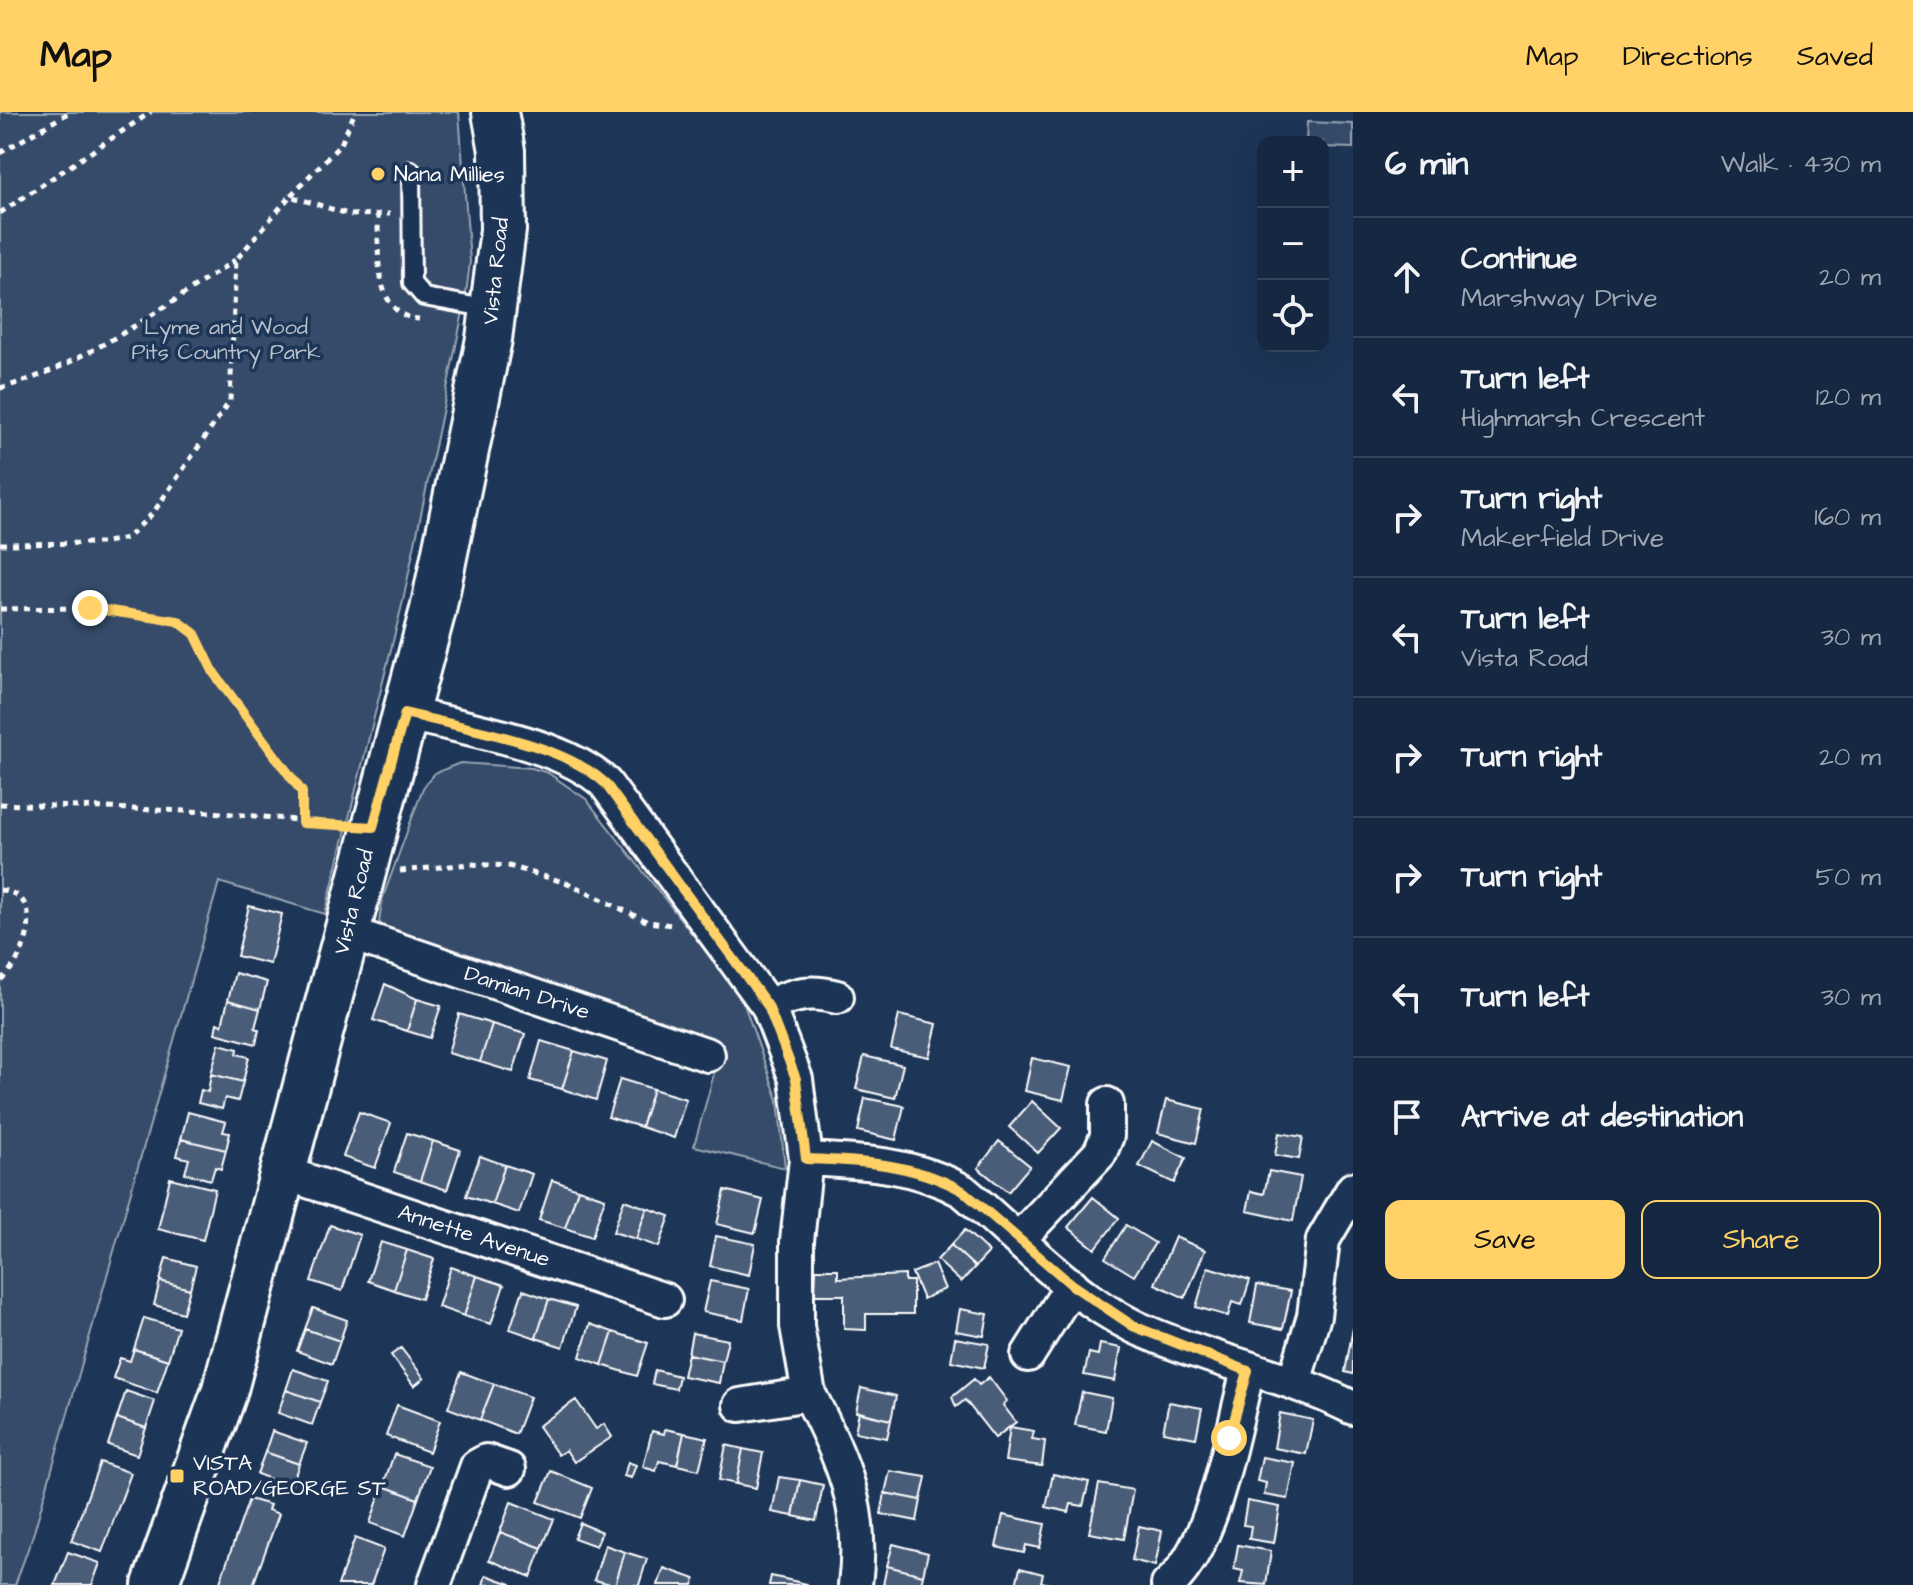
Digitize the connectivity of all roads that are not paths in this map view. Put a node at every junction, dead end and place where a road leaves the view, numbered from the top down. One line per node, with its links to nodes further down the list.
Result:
1 (495, 112): 3 (main road, Vista Road)
2 (411, 170): 3 (lane)
3 (493, 310): 4 (main road, Vista Road)
4 (405, 713): 5 (main road, Vista Road); 6 (street)
5 (346, 932): 8 (street, Damian Drive); 11 (main road, Vista Road)
6 (768, 1006): 7 (street); 10 (street)
7 (843, 1007)
8 (708, 1055)
9 (1107, 1104): 13 (street)
10 (806, 1159): 13 (street); 19 (street)
11 (284, 1173): 15 (street, Annette Avenue); 24 (main road, Vista Road)
12 (1349, 1186): 18 (street)
13 (1019, 1239): 14 (street)
14 (1072, 1285): 16 (street); 17 (street)
15 (665, 1300)
16 (1028, 1355)
17 (1248, 1371): 18 (street); 23 (street)
18 (1294, 1382): 21 (street)
19 (809, 1394): 20 (street); 26 (street)
20 (740, 1405)
21 (1353, 1408)
22 (509, 1469): 25 (street)
23 (1186, 1580)
24 (155, 1585)
25 (434, 1585)
26 (855, 1585)

